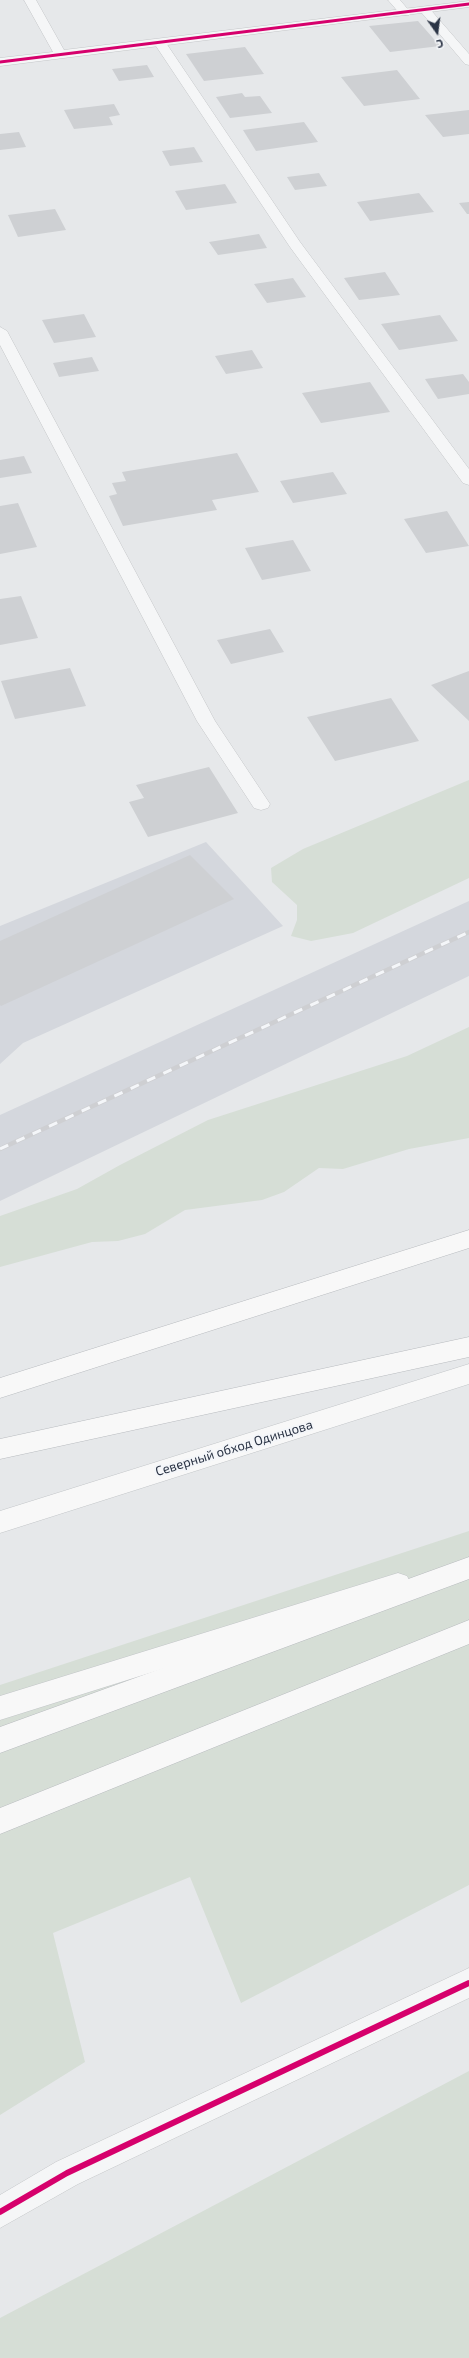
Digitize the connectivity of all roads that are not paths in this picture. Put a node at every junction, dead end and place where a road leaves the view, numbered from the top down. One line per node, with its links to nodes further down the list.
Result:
1 (30, 0): 7 (street)
2 (394, 0): 5 (street)
3 (469, 4): 4 (street)
4 (424, 10): 5 (street); 8 (street)
5 (405, 13): 6 (street)
6 (160, 43): 7 (street); 11 (street)
7 (61, 55): 9 (street)
8 (469, 61)
9 (0, 62)
10 (0, 331): 12 (street)
11 (469, 480)
12 (261, 804)
13 (469, 1239): 16 (main road)
14 (469, 1347): 17 (main road)
15 (469, 1374): 18 (main road, Северный обход Одинцова)
16 (0, 1388)
17 (0, 1448)
18 (0, 1522)
19 (469, 1562): 22 (main road)
20 (469, 1568): 23 (main road)
21 (469, 1632): 24 (main road)
22 (0, 1708)
23 (0, 1740)
24 (0, 1821)
25 (469, 1983): 26 (street)
26 (0, 2212)

